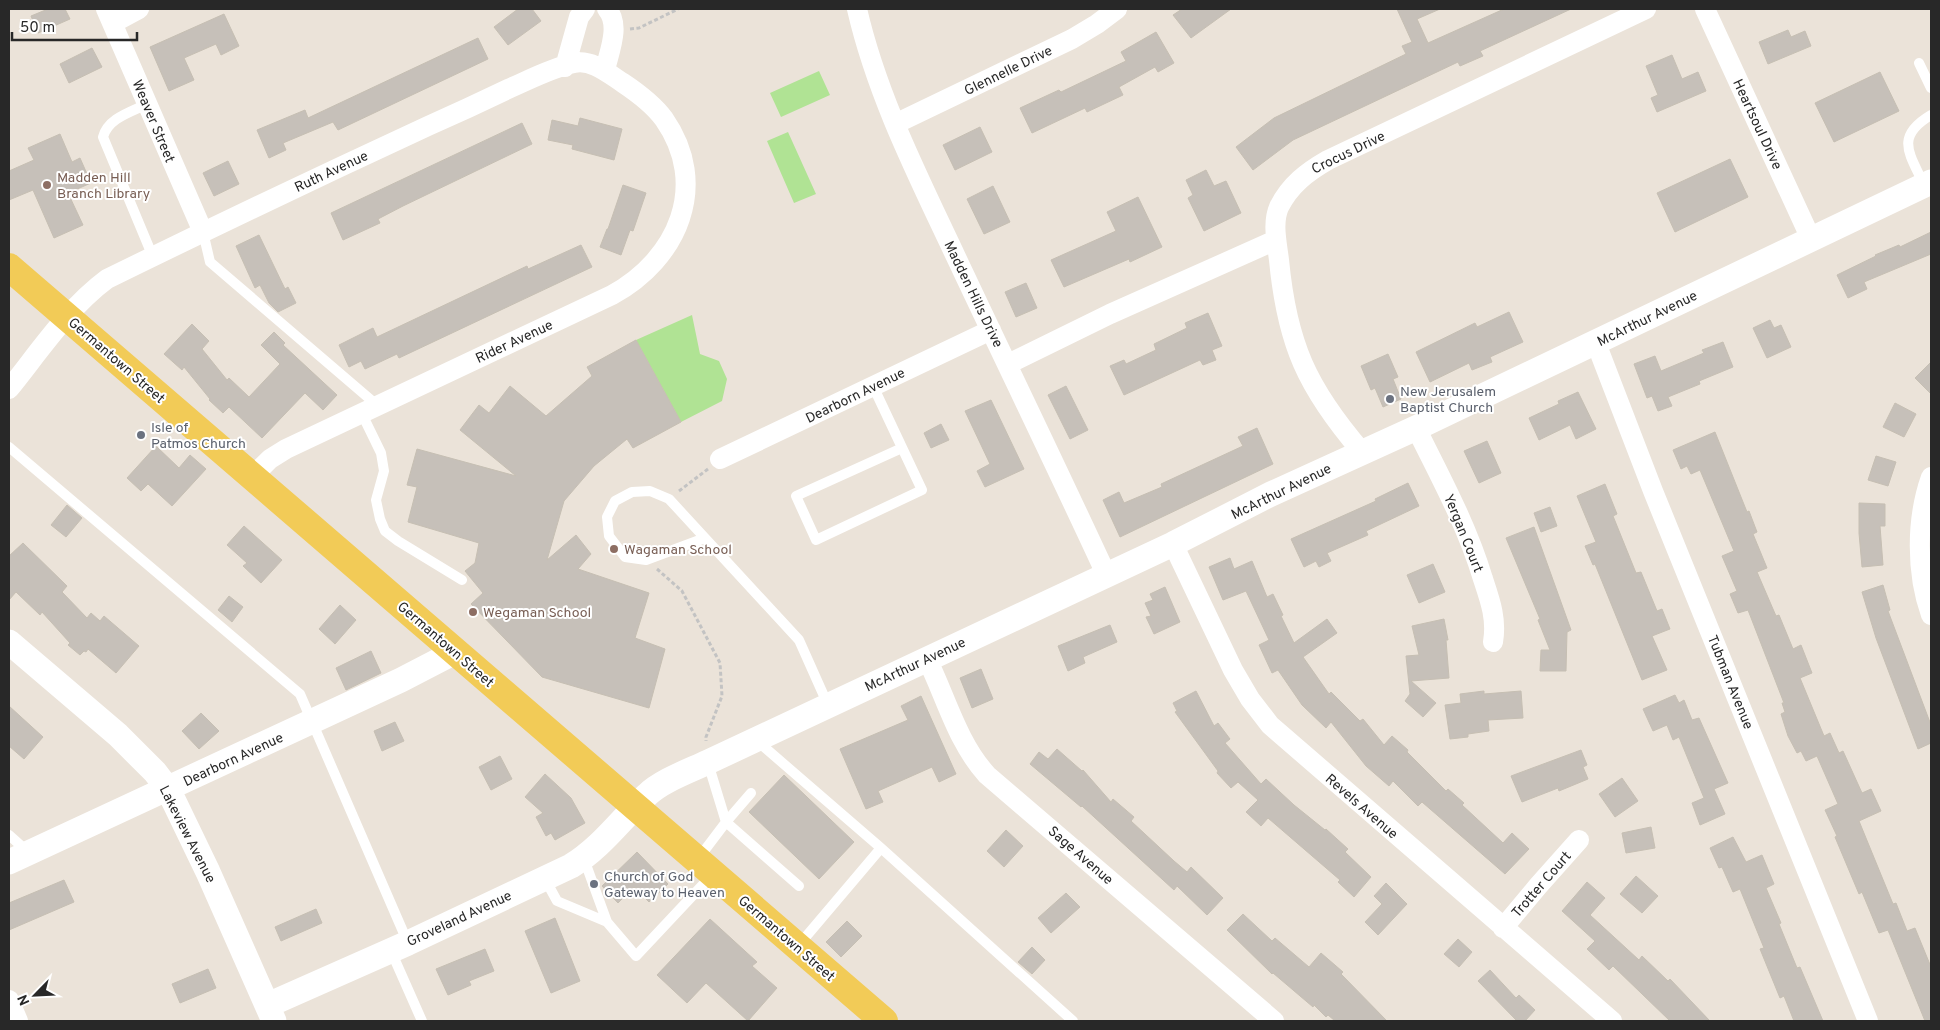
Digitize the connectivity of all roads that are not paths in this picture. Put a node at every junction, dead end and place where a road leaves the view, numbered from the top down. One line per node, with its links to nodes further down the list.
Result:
1 (139, 9): 8 (street)
2 (585, 9): 10 (street)
3 (608, 9): 11 (street)
4 (857, 9): 15 (street, Madden Hills Drive)
5 (1117, 9): 15 (street, Glennelle Drive)
6 (1646, 9): 20 (street, Crocus Drive)
7 (1705, 9): 19 (street, Heartsoul Drive)
8 (109, 16): 13 (street, Weaver Street)
9 (1919, 63): 12 (lane)
10 (564, 67): 11 (street, Ruth Avenue); 18 (street, Ruth Avenue)
11 (605, 70): 16 (street, Ruth Avenue)
12 (1931, 88)
13 (147, 104): 18 (street, Weaver Street); 21 (lane)
14 (1931, 115): 17 (lane)
15 (895, 124): 24 (street, Madden Hills Drive)
16 (674, 137): 29 (street, Rider Avenue)
17 (1928, 183): 19 (street, McArthur Avenue)
18 (203, 232): 21 (street, Ruth Avenue); 29 (lane)
19 (1810, 239): 25 (street, McArthur Avenue)
20 (1276, 240): 26 (street); 33 (street, Crocus Drive)
21 (152, 257): 23 (street, Ruth Avenue)
22 (9, 267): 23 (main road, Germantown Street)
23 (67, 318): 28 (street, Ruth Avenue); 35 (main road, Germantown Street)
24 (991, 330): 26 (street, Madden Hills Drive); 27 (street, Dearborn Avenue)
25 (1596, 343): 30 (street, McArthur Avenue); 74 (street, Tubman Avenue)
26 (1008, 364): 39 (street, Madden Hills Drive)
27 (873, 386): 32 (lane); 34 (street, Dearborn Avenue)
28 (9, 389)
29 (370, 410): 35 (street, Rider Avenue); 40 (lane)
30 (1416, 428): 33 (street, McArthur Avenue); 43 (street, Yergan Court)
31 (9, 447): 47 (lane)
32 (902, 448): 32 (lane)
33 (1362, 452): 38 (street, McArthur Avenue)
34 (720, 460)
35 (252, 477): 44 (main road, Germantown Street)
36 (1931, 477): 41 (street)
37 (705, 538): 37 (lane); 46 (lane)
38 (1173, 544): 39 (street, McArthur Avenue); 63 (street, Revels Avenue)
39 (1106, 574): 45 (street, McArthur Avenue)
40 (462, 580)
41 (1931, 615)
42 (9, 642): 50 (street, Lakeview Avenue)
43 (1493, 642)
44 (455, 652): 47 (street, Dearborn Avenue); 52 (main road, Germantown Street)
45 (927, 659): 46 (street, McArthur Avenue); 72 (street, Sage Avenue)
46 (828, 705): 48 (street, McArthur Avenue)
47 (312, 722): 50 (street, Dearborn Avenue); 64 (lane)
48 (755, 740): 49 (street, McArthur Avenue); 56 (lane)
49 (708, 762): 52 (street, McArthur Avenue); 53 (lane)
50 (168, 789): 57 (street, Dearborn Avenue); 67 (street, Lakeview Avenue)
51 (751, 792): 53 (lane)
52 (635, 807): 58 (street, Groveland Avenue); 59 (main road, Germantown Street)
53 (726, 822): 59 (lane); 61 (lane)
54 (9, 836): 57 (lane)
55 (1579, 840): 63 (street, Trotter Court)
56 (881, 848): 65 (lane); 71 (lane)
57 (19, 857)
58 (584, 858): 60 (street, Groveland Avenue); 62 (lane)
59 (705, 868): 62 (lane); 65 (main road, Germantown Street)
60 (545, 878): 62 (lane); 64 (street, Groveland Avenue)
61 (799, 886)
62 (607, 922)
63 (1503, 928): 73 (street, Revels Avenue)
64 (399, 947): 67 (street, Groveland Avenue); 70 (lane)
65 (797, 947): 68 (main road, Germantown Street)
66 (9, 1000): 69 (street)
67 (271, 1013)
68 (872, 1017)
69 (18, 1021)
70 (422, 1021)
71 (1072, 1021)
72 (1274, 1021)
73 (1612, 1021)
74 (1868, 1021)

